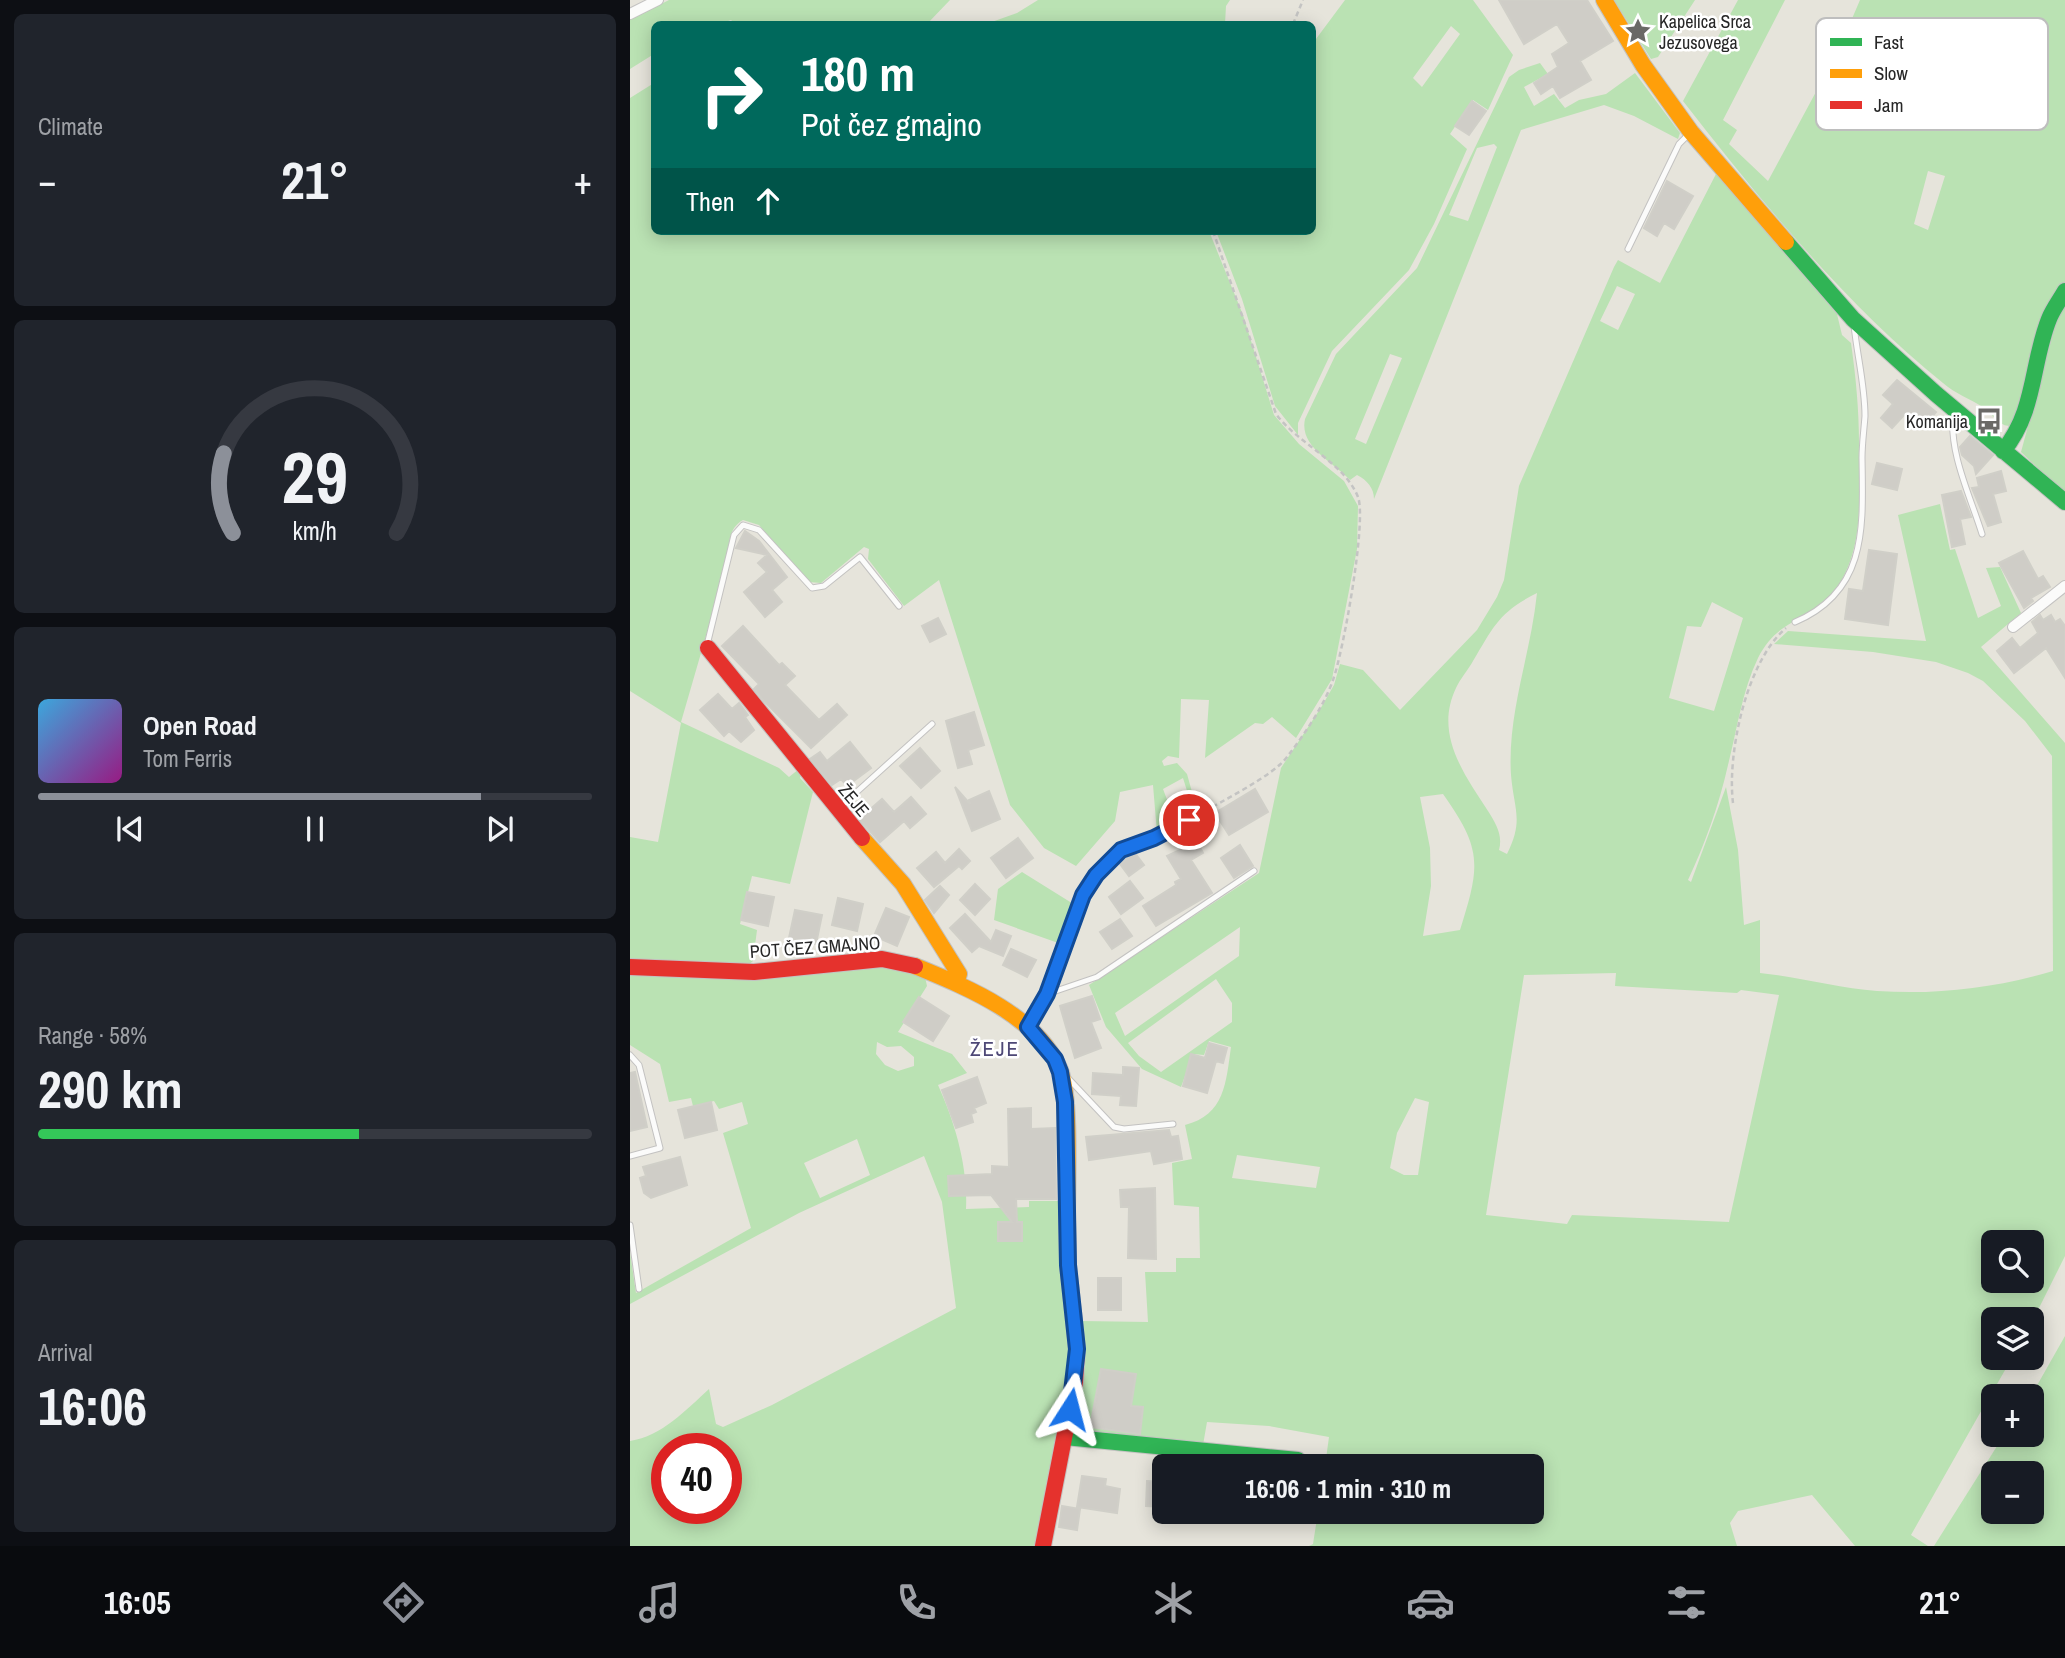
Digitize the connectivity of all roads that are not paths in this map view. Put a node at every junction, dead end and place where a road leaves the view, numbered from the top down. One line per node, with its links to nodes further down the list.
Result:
1 (658, 0): 3 (street)
2 (1604, 0): 4 (street)
3 (630, 14)
4 (1691, 132): 5 (lane); 7 (street)
5 (1628, 249)
6 (2065, 291): 9 (street)
7 (1853, 319): 8 (street); 14 (lane)
8 (1953, 409): 9 (street); 11 (lane)
9 (2003, 451): 10 (street)
10 (2065, 502)
11 (1982, 534)
12 (2065, 586): 15 (street)
13 (900, 606): 16 (lane)
14 (1795, 622)
15 (2013, 627)
16 (708, 648): 18 (street, ŽEJE)
17 (932, 724): 18 (lane)
18 (837, 810): 22 (street, ŽEJE)
19 (1189, 820): 23 (lane)
20 (1254, 871): 23 (lane)
21 (630, 967): 22 (street, POT ČEZ GMAJNO)
22 (956, 983): 24 (street, POT ČEZ GMAJNO)
23 (1047, 994): 24 (street)
24 (1028, 1027): 26 (street, POT ČEZ GMAJNO)
25 (630, 1055): 30 (lane)
26 (1060, 1072): 27 (lane); 28 (street, POT ČEZ GMAJNO)
27 (1083, 1094): 28 (lane); 29 (lane)
28 (1065, 1102): 33 (street, POT ČEZ GMAJNO)
29 (1173, 1124)
30 (630, 1156)
31 (630, 1225): 32 (lane)
32 (639, 1289)
33 (1065, 1437): 34 (street); 35 (street, POT ČEZ GMAJNO)
34 (1237, 1454)
35 (1043, 1546)

